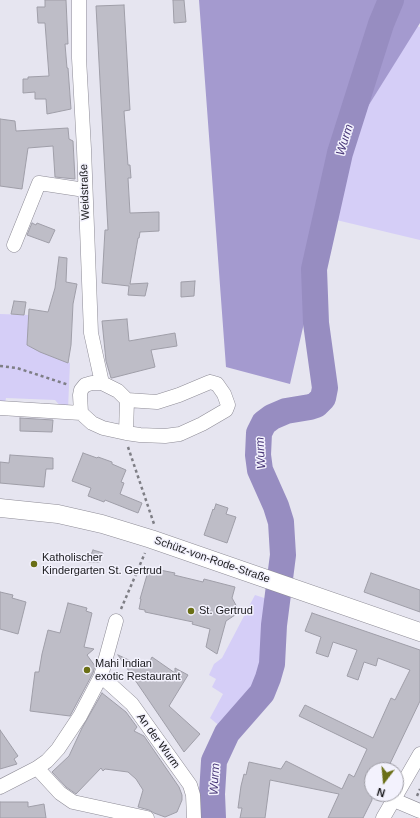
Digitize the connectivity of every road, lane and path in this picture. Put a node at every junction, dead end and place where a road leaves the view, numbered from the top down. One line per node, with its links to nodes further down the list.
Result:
1 (79, 0): 2 (street, Weidstraße)
2 (85, 190): 3 (street); 5 (street, Weidstraße)
3 (14, 245)
4 (0, 366): 6 (path)
5 (102, 383): 6 (street); 7 (street)
6 (81, 390): 9 (street)
7 (127, 400): 10 (street); 10 (street)
8 (0, 408): 9 (street)
9 (81, 413): 10 (street)
10 (126, 433): 12 (path)
11 (0, 508): 12 (main road, Schütz-von-Rode-Straße)
12 (153, 533): 13 (path); 14 (main road, Schütz-von-Rode-Straße)
13 (116, 621): 15 (street)
14 (420, 632)
15 (101, 676): 17 (street); 24 (street, An der Wurm)
16 (420, 754): 18 (street)
17 (37, 768): 19 (street); 23 (street)
18 (404, 782)
19 (0, 787)
20 (393, 802): 25 (street)
21 (399, 802): 22 (street)
22 (420, 811)
23 (147, 818)
24 (194, 818)
25 (383, 818)

